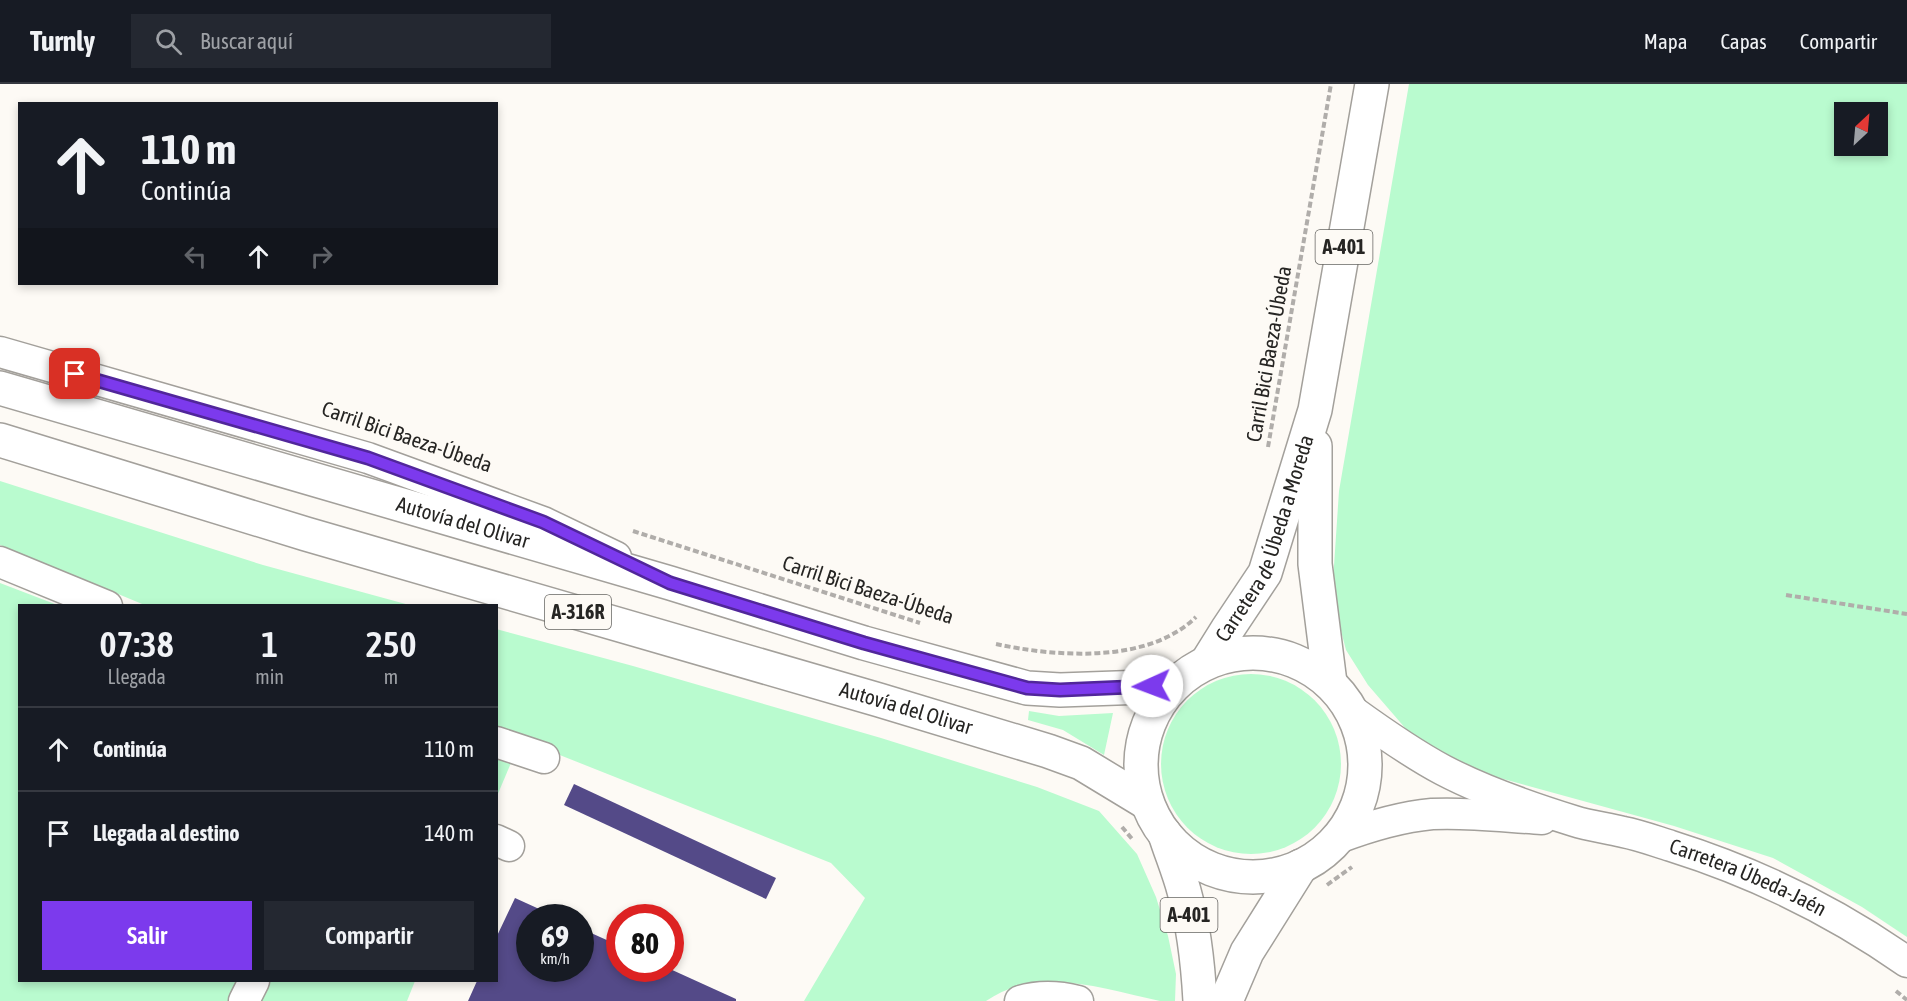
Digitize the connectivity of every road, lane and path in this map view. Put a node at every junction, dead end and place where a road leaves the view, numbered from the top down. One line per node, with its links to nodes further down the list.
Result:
1 (1331, 84): 7 (path, Carril Bici Baeza-Úbeda)
2 (1372, 84): 5 (main road, Carretera de Úbeda a Moreda / A-401)
3 (0, 352): 10 (street)
4 (0, 388): 10 (main road, Autovía del Olivar / A-316R)
5 (1315, 410): 17 (main road, Carretera de Úbeda a Moreda / A-401); 18 (main road, Carretera de Úbeda a Moreda / A-401)
6 (0, 440): 23 (main road, Autovía del Olivar / A-316R)
7 (1267, 453)
8 (628, 529): 15 (path, Carril Bici Baeza-Úbeda)
9 (0, 562): 12 (street)
10 (670, 583): 19 (main road, Autovía del Olivar / A-316R)
11 (1786, 595): 14 (path)
12 (102, 604)
13 (1201, 613): 16 (path)
14 (1907, 615)
15 (921, 623)
16 (989, 643)
17 (1207, 662): 18 (main road, A-401); 19 (main road, A-401)
18 (1330, 683): 20 (main road, A-401)
19 (1173, 686): 23 (main road, A-401)
20 (1351, 710): 24 (street, Carretera Úbeda-Jaén); 27 (main road, A-401)
21 (498, 743): 22 (street)
22 (544, 759)
23 (1148, 802): 26 (main road, A-401)
24 (1575, 821): 27 (street, Carretera Úbeda-Jaén); 29 (street, Carretera Úbeda-Jaén)
25 (1121, 826): 26 (path)
26 (1151, 840): 28 (main road, A-401); 36 (main road, A-401)
27 (1348, 850): 28 (path); 28 (main road, A-401)
28 (1312, 877): 37 (main road, A-401)
29 (1907, 962)
30 (254, 982): 33 (street)
31 (1890, 986): 32 (path)
32 (1907, 1000)
33 (244, 1001)
34 (1020, 1001): 35 (street)
35 (1078, 1001)
36 (1200, 1001)
37 (1226, 1001)

